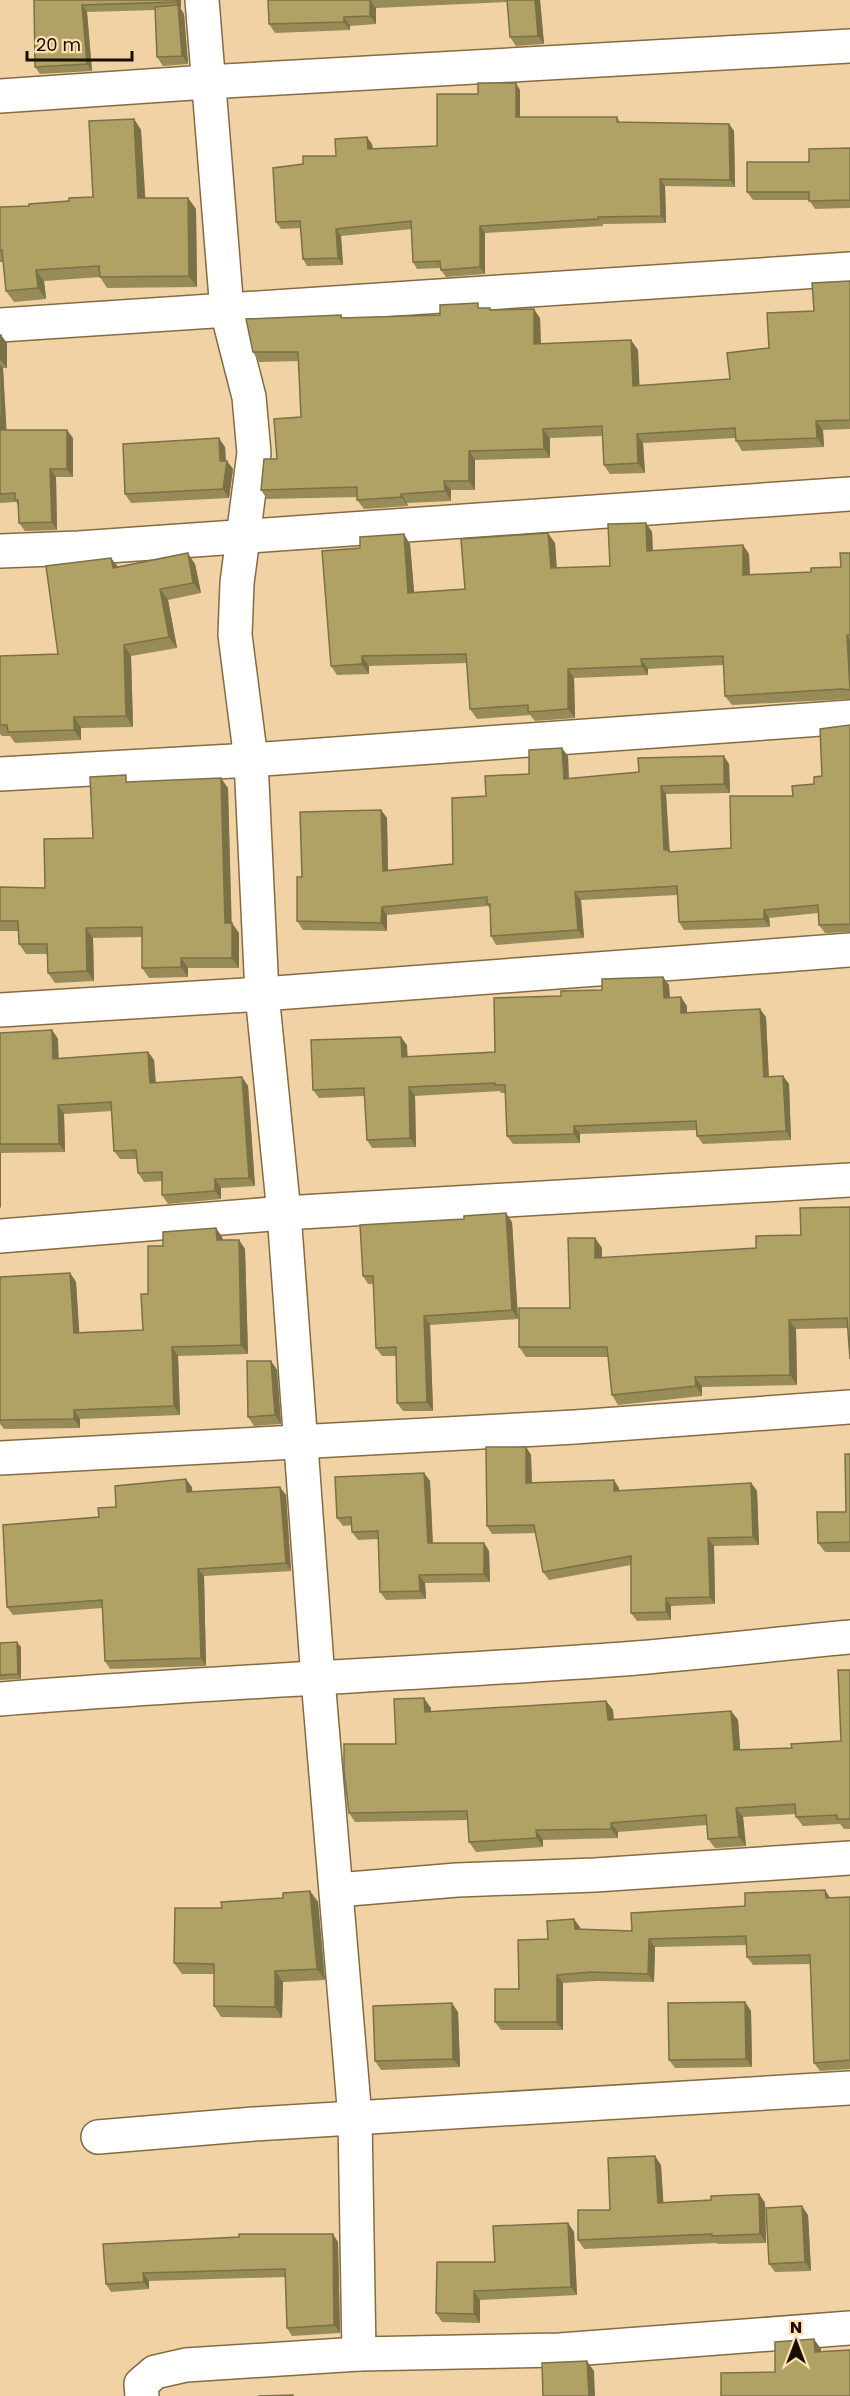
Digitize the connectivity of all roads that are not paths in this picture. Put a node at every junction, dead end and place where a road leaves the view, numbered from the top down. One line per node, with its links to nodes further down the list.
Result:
1 (202, 0): 3 (street)
2 (850, 46): 3 (street)
3 (207, 82): 4 (street); 6 (street)
4 (0, 96)
5 (850, 269): 6 (street)
6 (227, 311): 7 (street); 9 (street)
7 (0, 325)
8 (850, 494): 9 (street)
9 (242, 536): 10 (street); 12 (street)
10 (0, 551)
11 (850, 717): 12 (street)
12 (251, 760): 13 (street); 15 (street)
13 (0, 774)
14 (850, 950): 15 (street)
15 (262, 994): 16 (street); 18 (street)
16 (0, 1010)
17 (850, 1180): 18 (street)
18 (284, 1213): 19 (street); 21 (street)
19 (0, 1236)
20 (850, 1407): 21 (street)
21 (302, 1443): 22 (street); 24 (street)
22 (0, 1458)
23 (850, 1637): 24 (street)
24 (318, 1679): 25 (street); 27 (street)
25 (0, 1699)
26 (850, 1858): 27 (street)
27 (337, 1890): 29 (street)
28 (850, 2088): 29 (street)
29 (355, 2118): 30 (street); 32 (street)
30 (98, 2137)
31 (850, 2328): 32 (street)
32 (359, 2354): 33 (street)
33 (142, 2396)

